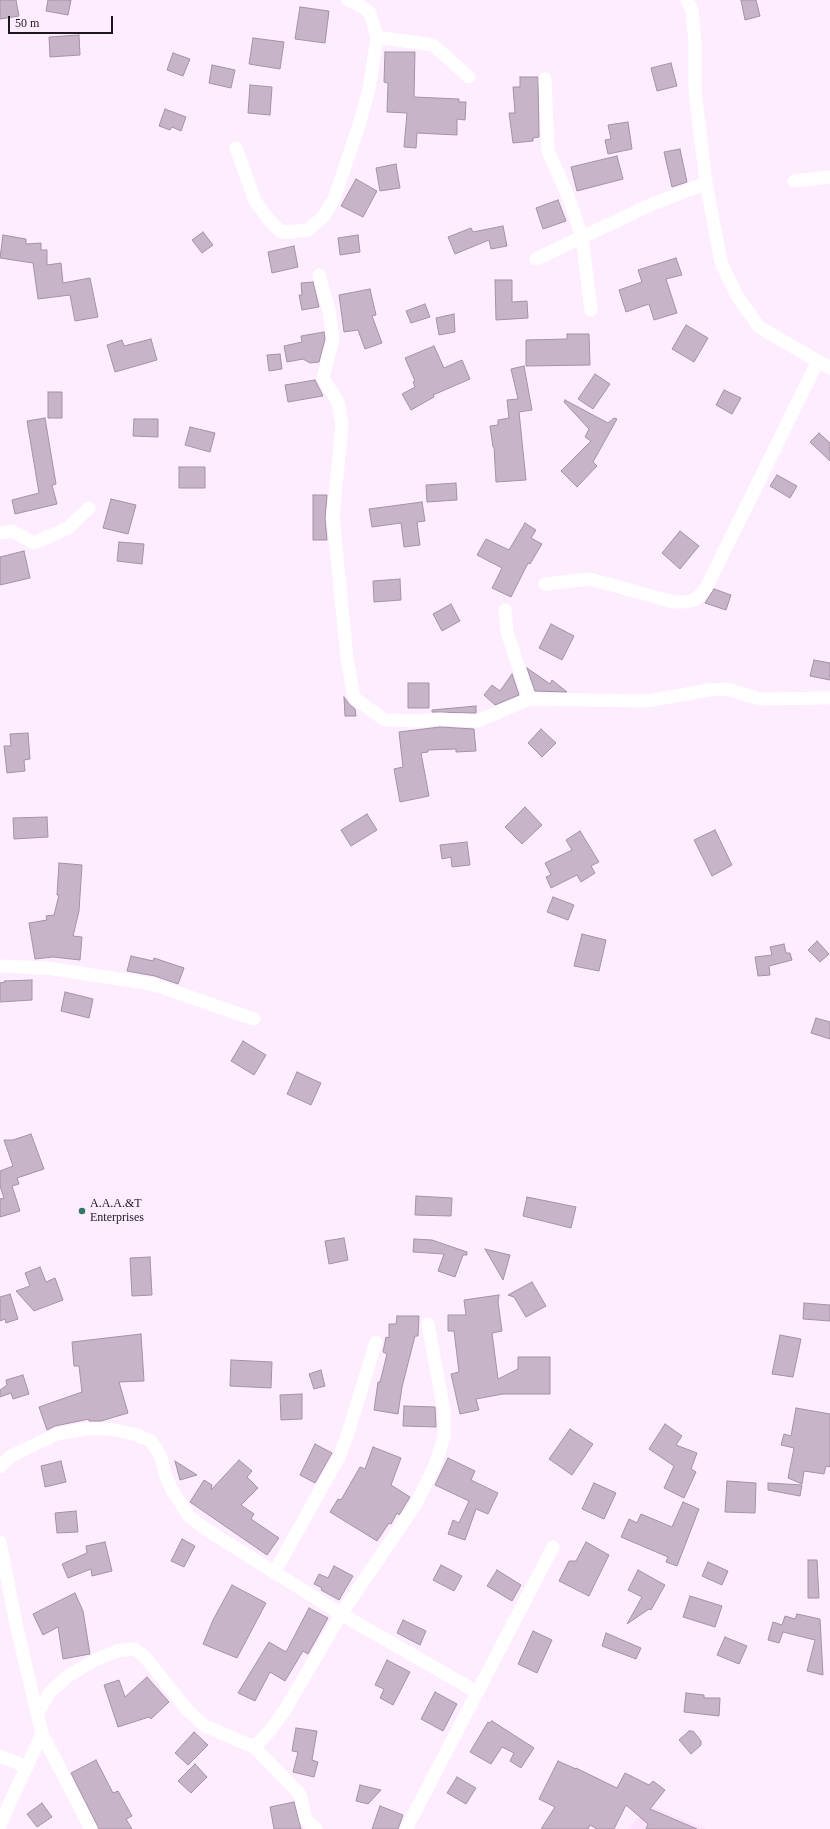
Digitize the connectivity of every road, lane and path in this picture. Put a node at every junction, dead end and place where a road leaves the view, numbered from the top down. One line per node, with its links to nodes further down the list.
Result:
1 (348, 0): 3 (street)
2 (687, 0): 9 (street)
3 (377, 37): 4 (street); 6 (street)
4 (469, 77)
5 (545, 79): 10 (street)
6 (236, 148)
7 (830, 176): 8 (street)
8 (794, 181)
9 (706, 182): 10 (street); 14 (street)
10 (582, 237): 11 (street); 13 (street)
11 (536, 259)
12 (319, 275): 21 (street)
13 (591, 310)
14 (818, 361): 15 (street); 18 (street)
15 (830, 368)
16 (89, 508): 17 (street)
17 (0, 532)
18 (545, 584)
19 (505, 610): 21 (street)
20 (830, 698): 21 (street)
21 (529, 699)
22 (0, 966): 23 (street)
23 (254, 1019)
24 (428, 1324): 30 (street)
25 (376, 1342): 29 (street)
26 (0, 1467): 29 (street)
27 (0, 1542): 32 (street)
28 (553, 1547): 31 (street)
29 (274, 1573): 30 (street)
30 (341, 1614): 31 (street); 34 (street)
31 (477, 1692): 40 (street)
32 (37, 1714): 33 (street); 34 (street)
33 (42, 1734): 36 (street); 38 (street)
34 (254, 1747): 39 (street)
35 (0, 1756): 36 (street)
36 (26, 1767): 37 (street)
37 (0, 1826)
38 (90, 1829)
39 (316, 1829)
40 (406, 1829)

